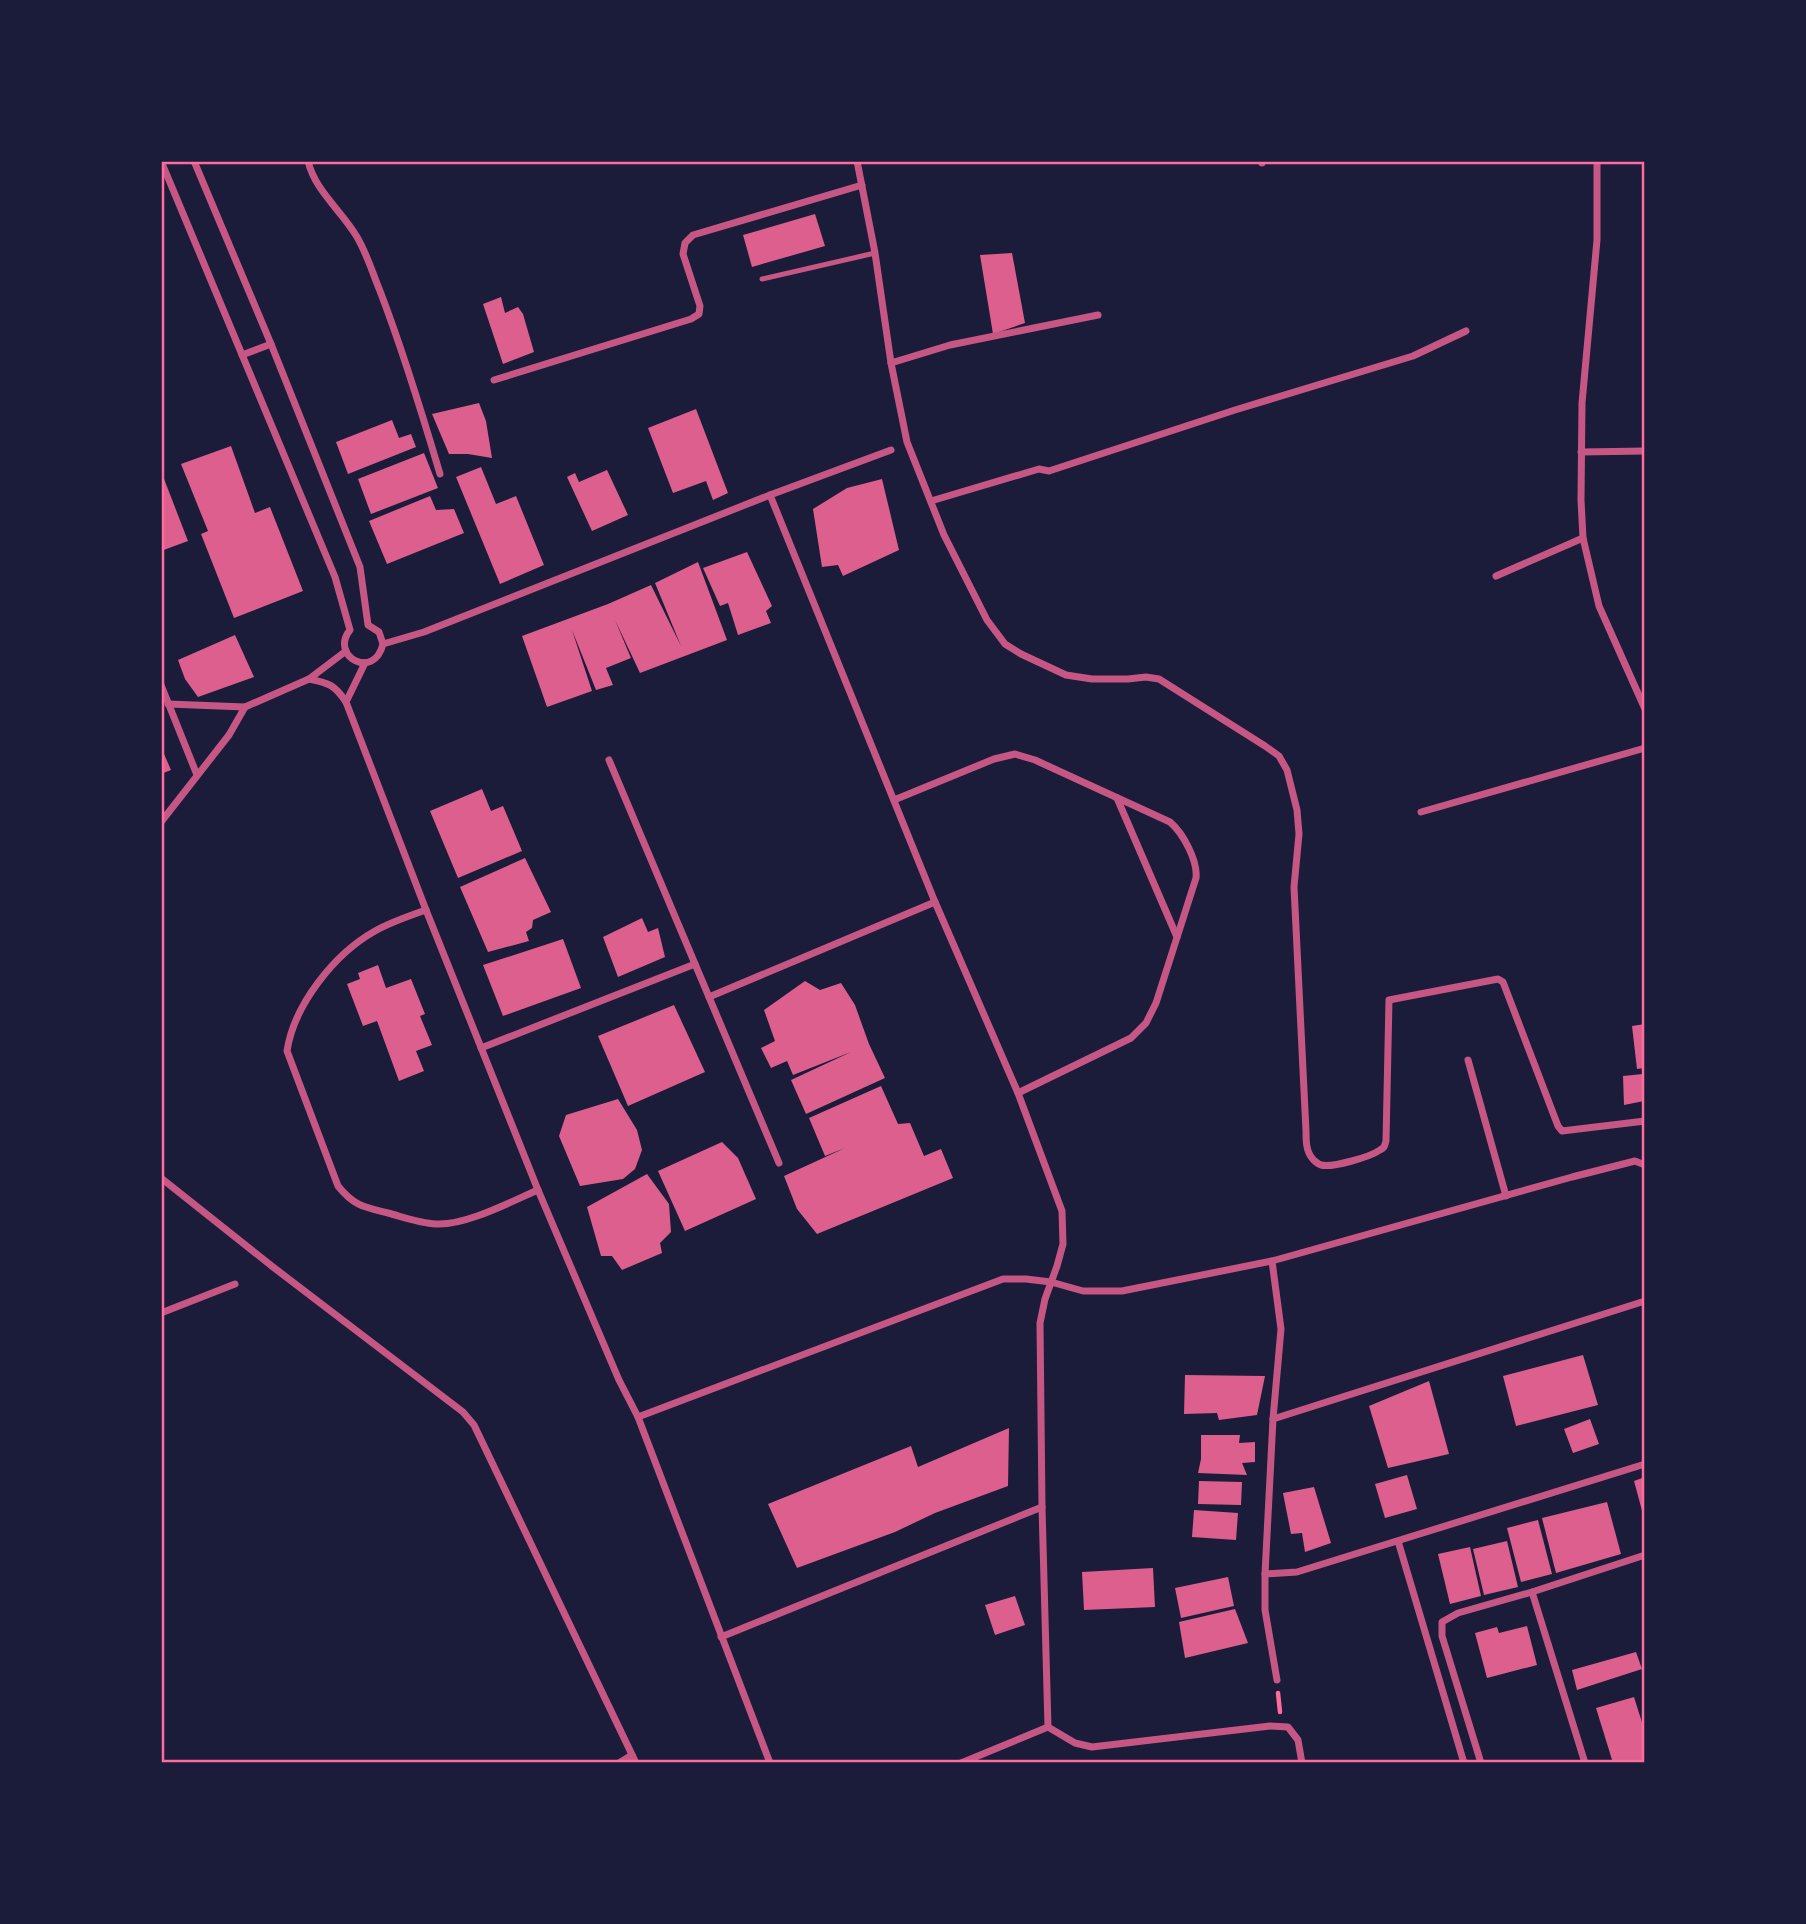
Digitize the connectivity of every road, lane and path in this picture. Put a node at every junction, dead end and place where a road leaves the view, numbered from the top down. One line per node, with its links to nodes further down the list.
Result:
1 (161, 161): 12 (street)
2 (194, 161): 11 (street)
3 (309, 161): 18 (street)
4 (857, 161): 6 (street)
5 (1597, 161): 17 (street)
6 (862, 185): 7 (street); 14 (street)
7 (875, 253): 8 (lane); 13 (street)
8 (761, 279)
9 (1098, 315): 13 (street)
10 (1466, 331): 20 (street)
11 (271, 344): 12 (street); 23 (street)
12 (242, 355): 24 (street)
13 (891, 363): 20 (street)
14 (494, 380)
15 (891, 450): 19 (street)
16 (1645, 451): 17 (street)
17 (1581, 452): 21 (street)
18 (440, 474)
19 (770, 495): 23 (street); 36 (street)
20 (931, 501): 47 (street)
21 (1583, 538): 22 (street); 31 (street)
22 (1496, 576)
23 (383, 645): 25 (street)
24 (346, 651): 25 (street); 26 (street)
25 (365, 663): 28 (street)
26 (309, 679): 28 (street); 30 (street)
27 (161, 685): 29 (street)
28 (346, 702): 40 (street)
29 (168, 704): 30 (street); 34 (street)
30 (245, 706): 34 (street)
31 (1645, 709)
32 (1645, 748): 37 (street)
33 (609, 760): 42 (street)
34 (197, 775): 38 (street)
35 (1117, 798): 36 (street); 41 (street); 41 (street)
36 (894, 800): 39 (street)
37 (1421, 812)
38 (161, 822)
39 (935, 902): 43 (street); 46 (street)
40 (426, 910): 44 (street); 51 (street)
41 (1177, 938): 46 (street)
42 (695, 964): 43 (street); 44 (street)
43 (709, 997): 48 (street)
44 (481, 1048): 51 (street)
45 (1468, 1060): 52 (street)
46 (1018, 1093): 54 (street)
47 (1645, 1121)
48 (779, 1163)
49 (1645, 1165): 52 (street)
50 (161, 1178): 70 (street)
51 (538, 1190): 58 (street)
52 (1506, 1196): 53 (street)
53 (1272, 1261): 54 (street); 59 (street)
54 (1051, 1282): 58 (street); 61 (street)
55 (235, 1284): 57 (street)
56 (1645, 1301): 59 (street)
57 (161, 1313)
58 (638, 1417): 66 (street)
59 (1273, 1419): 64 (street)
60 (1645, 1464): 62 (street)
61 (1042, 1507): 66 (street); 68 (street)
62 (1398, 1541): 64 (street); 75 (street)
63 (1645, 1555): 65 (street)
64 (1265, 1574): 67 (street)
65 (1532, 1592): 76 (street); 77 (street)
66 (721, 1637): 72 (street)
67 (1277, 1680): 69 (path)
68 (1048, 1727): 69 (street); 73 (street)
69 (1281, 1727): 74 (street)
70 (634, 1759): 71 (street)
71 (619, 1763)
72 (770, 1763)
73 (961, 1763)
74 (1302, 1763)
75 (1464, 1763)
76 (1481, 1763)
77 (1585, 1763)

